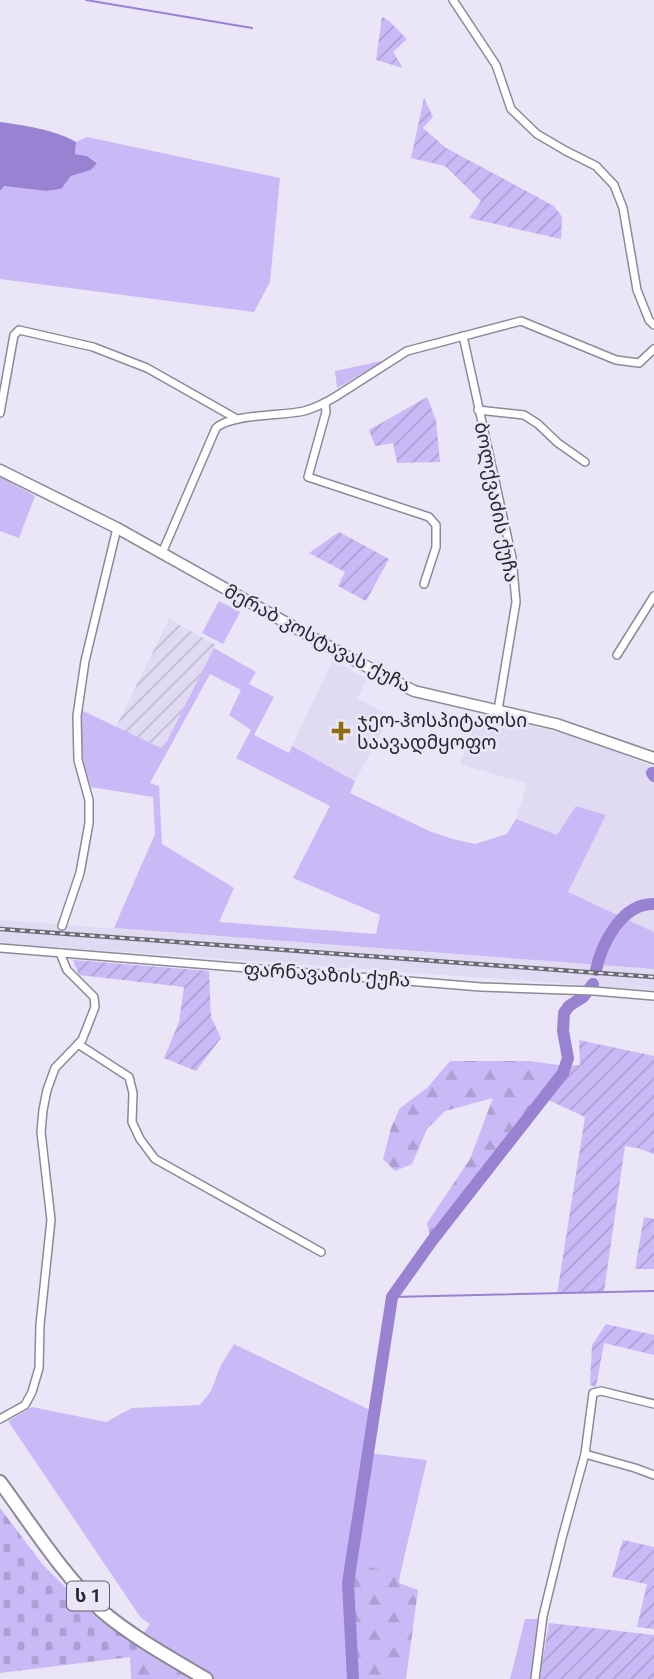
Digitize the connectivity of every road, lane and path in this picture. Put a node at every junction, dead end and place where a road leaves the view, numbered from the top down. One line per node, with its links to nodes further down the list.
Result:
1 (453, 0): 2 (street)
2 (654, 325)
3 (463, 337): 4 (street); 5 (street); 6 (street, ბოლქვაძის ქუჩა)
4 (654, 349)
5 (325, 403): 8 (street); 13 (street)
6 (478, 410): 9 (street); 16 (street, ბოლქვაძის ქუჩა)
7 (0, 413): 8 (street)
8 (237, 419): 12 (street)
9 (584, 462)
10 (0, 470): 11 (main road, მერაბ კოსტავას ქუჩა)
11 (117, 528): 12 (main road, მერაბ კოსტავას ქუჩა); 18 (street)
12 (162, 554): 16 (main road, მერაბ კოსტავას ქუჩა)
13 (424, 583)
14 (654, 596): 15 (street)
15 (617, 655)
16 (498, 710): 17 (main road, მერაბ კოსტავას ქუჩა)
17 (654, 758)
18 (62, 926)
19 (0, 948): 20 (street, ფარნავაზის ქუჩა)
20 (60, 953): 21 (street, ფარნავაზის ქუჩა); 22 (street)
21 (654, 996)
22 (78, 1044): 23 (street); 25 (street)
23 (321, 1252)
24 (654, 1404): 26 (street)
25 (0, 1419)
26 (585, 1454): 27 (street); 30 (street)
27 (654, 1475)
28 (0, 1482): 29 (highway, ს 1)
29 (206, 1679)
30 (535, 1679)

